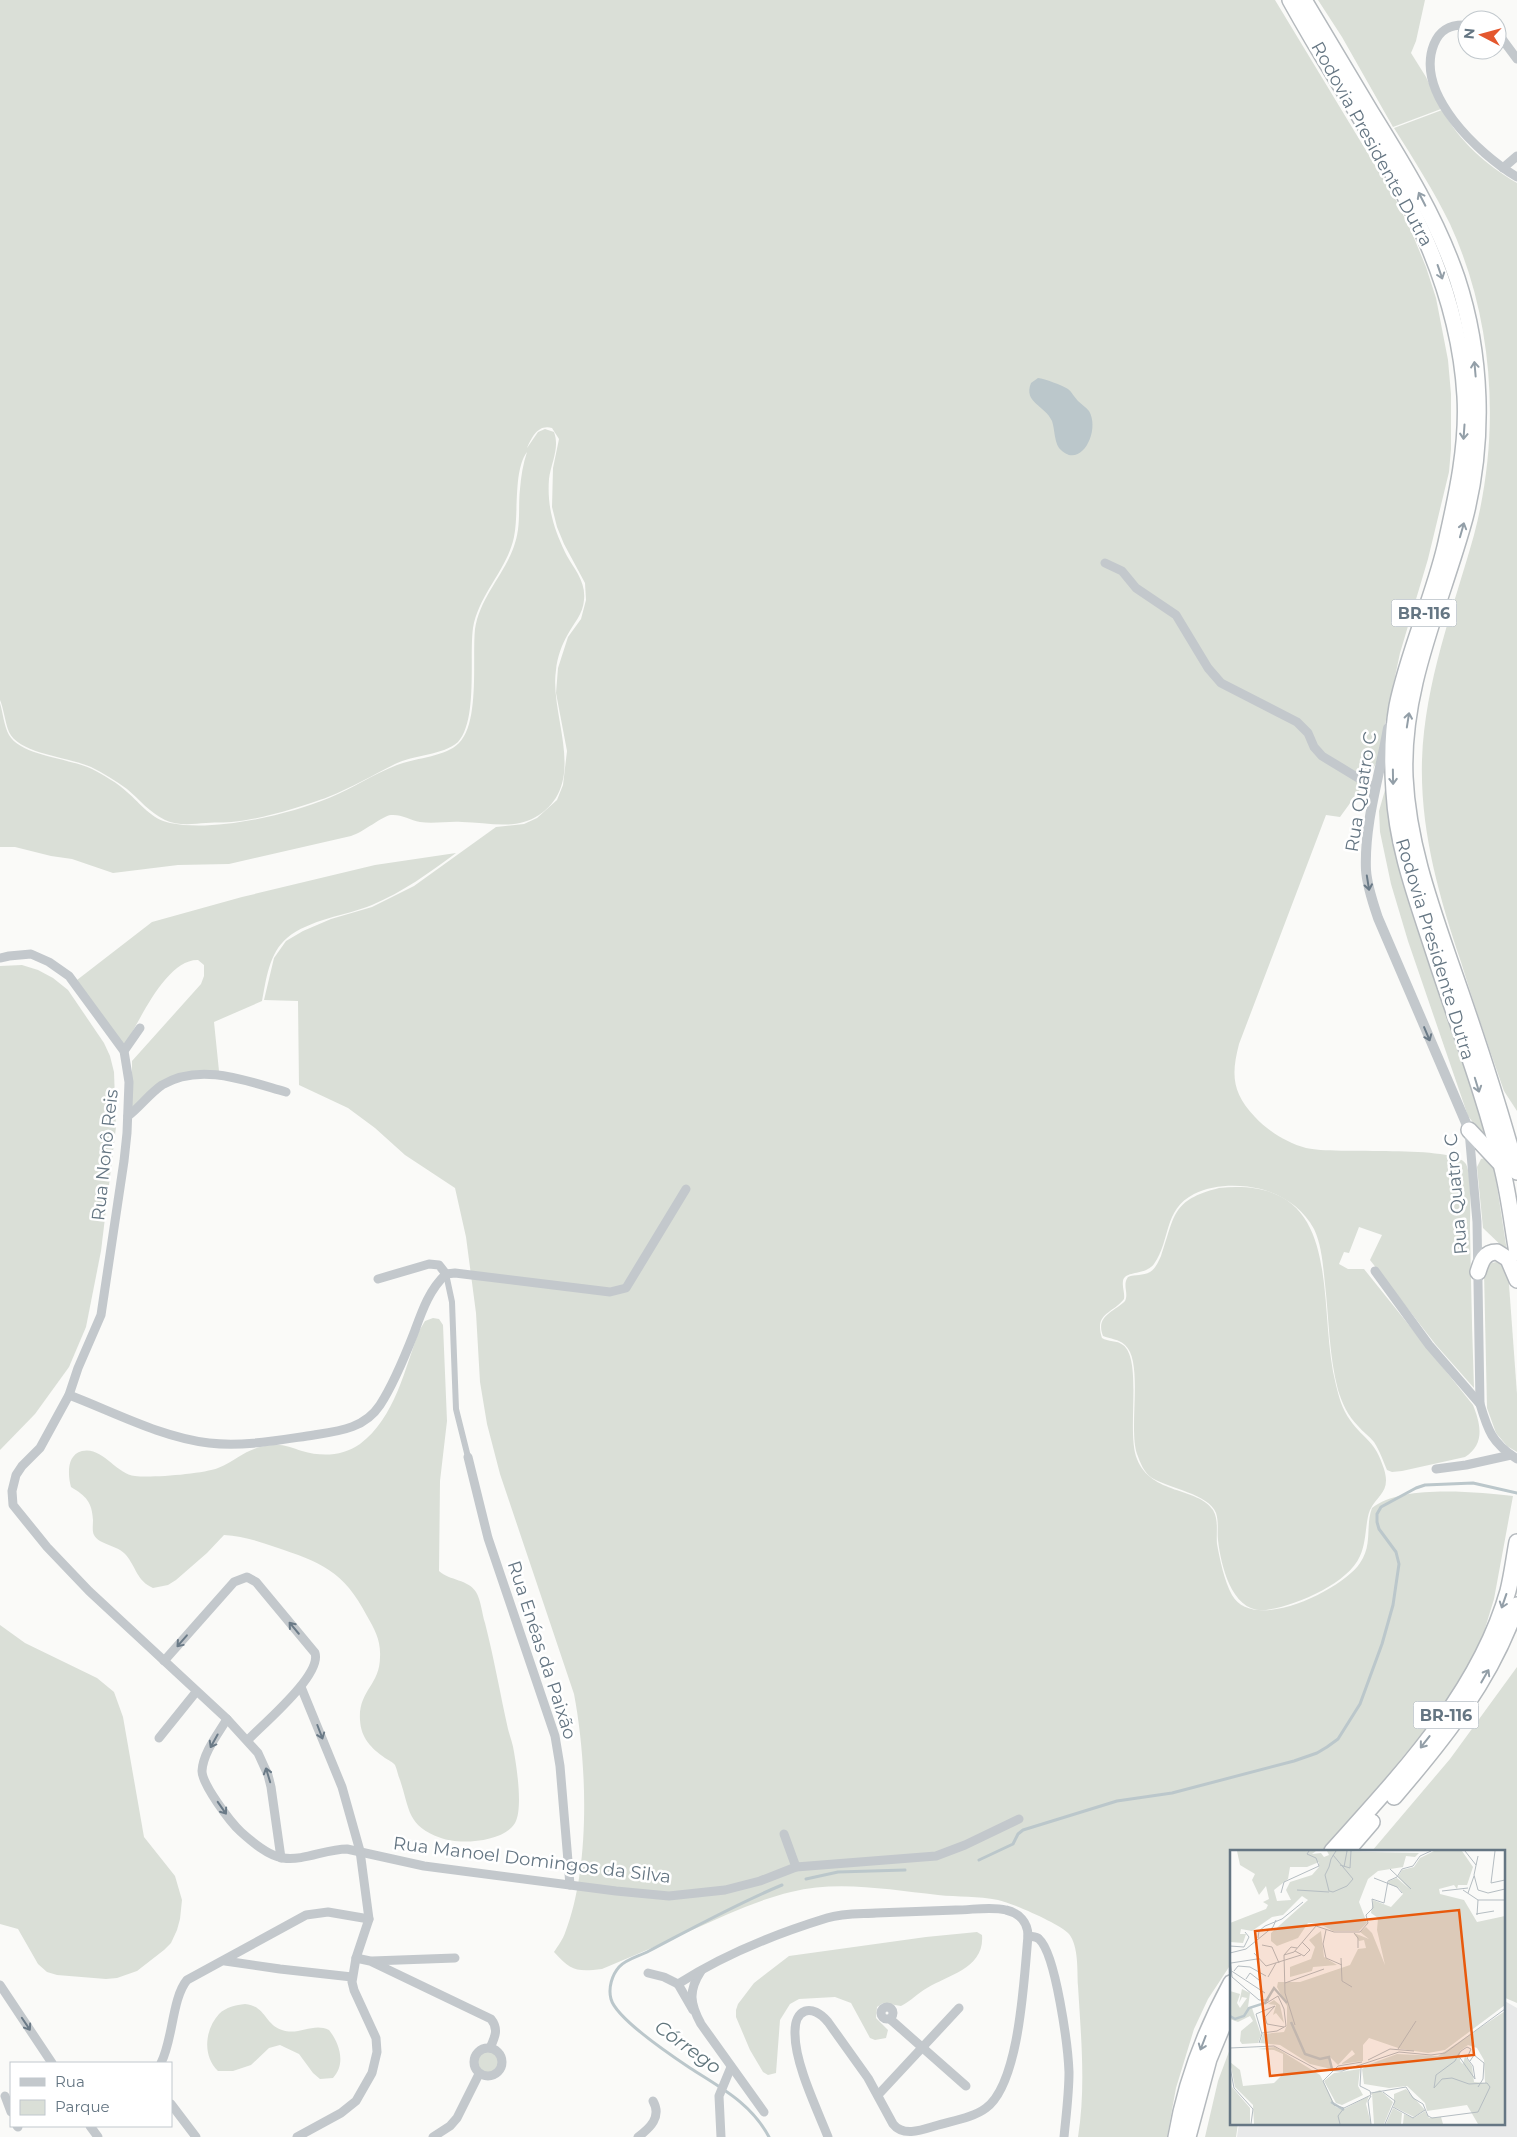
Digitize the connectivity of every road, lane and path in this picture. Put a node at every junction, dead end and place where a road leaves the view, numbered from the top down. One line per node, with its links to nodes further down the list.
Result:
1 (1290, 0): 9 (highway, Rodovia Presidente Dutra / BR-116, one-way to 9)
2 (1304, 0): 16 (highway, Rodovia Presidente Dutra / BR-116, one-way to 2)
3 (1457, 26): 7 (street)
4 (1507, 46): 5 (street)
5 (1517, 59)
6 (1517, 156): 7 (street)
7 (1503, 168): 8 (street)
8 (1517, 177)
9 (1450, 524): 18 (street, Rua Quatro C, one-way to 18); 20 (highway, Rodovia Presidente Dutra / BR-116, one-way to 20)
10 (1104, 564): 11 (street)
11 (1373, 786)
12 (0, 958): 14 (street, Rua Nonô Reis)
13 (140, 1028): 14 (street)
14 (124, 1051): 17 (street, Rua Nonô Reis)
15 (286, 1092): 17 (street)
16 (1498, 1107): 19 (highway); 21 (highway, Rodovia Presidente Dutra / BR-116)
17 (128, 1116): 29 (street, Rua Nonô Reis)
18 (1469, 1130): 20 (highway); 25 (street, Rua Quatro C)
19 (1517, 1149)
20 (1502, 1165): 23 (highway, Rodovia Presidente Dutra / BR-116)
21 (1517, 1172)
22 (686, 1189): 26 (street)
23 (1517, 1253)
24 (1375, 1271): 30 (street)
25 (1478, 1272): 28 (highway); 30 (street, Rua Quatro C)
26 (446, 1274): 27 (street); 29 (street); 31 (street)
27 (378, 1279)
28 (1517, 1280)
29 (69, 1395): 36 (street, Rua Nonô Reis)
30 (1480, 1404): 32 (street, Rua Quatro C)
31 (468, 1457): 49 (street, Rua Enéas da Paixão)
32 (1514, 1457): 33 (street)
33 (1436, 1469)
34 (1516, 1548): 44 (highway, BR-116, one-way to 44)
35 (1517, 1605): 45 (highway, BR-116, one-way to 35)
36 (164, 1661): 37 (street, one-way to 36); 38 (street, Rua Nonô Reis)
37 (301, 1687): 41 (street); 46 (street, one-way to 46)
38 (196, 1692): 39 (street, Rua Nonô Reis); 40 (street)
39 (227, 1719): 41 (street, Rua Nonô Reis); 47 (street, one-way to 47)
40 (159, 1738)
41 (248, 1740): 47 (street, Rua Nonô Reis, one-way to 41)
42 (1019, 1819): 48 (street, Rua Manoel Domingos da Silva)
43 (784, 1834): 48 (street)
44 (1333, 1850)
45 (1348, 1850)
46 (360, 1851): 47 (street, Rua Manoel Domingos da Silva); 49 (street, Rua Manoel Domingos da Silva); 50 (street)
47 (281, 1858)
48 (796, 1867): 49 (street, Rua Manoel Domingos da Silva)
49 (570, 1885)
50 (369, 1919): 52 (street); 54 (street)
51 (1028, 1936): 56 (street); 75 (street); 86 (street)
52 (356, 1958): 55 (street); 58 (street)
53 (455, 1958): 55 (street)
54 (225, 1961): 58 (street); 70 (street)
55 (370, 1961): 68 (street)
56 (702, 1968): 59 (street); 64 (street)
57 (648, 1972): 59 (street)
58 (352, 1977): 82 (street)
59 (678, 1984): 64 (street)
60 (0, 1985): 69 (street, one-way to 69)
61 (1230, 1985): 87 (highway, one-way to 87)
62 (959, 2008): 67 (street)
63 (1230, 2008): 88 (highway)
64 (693, 2010): 71 (street)
65 (890, 2018): 67 (street)
66 (1230, 2030): 89 (highway)
67 (923, 2047): 73 (street); 75 (street)
68 (490, 2048): 72 (street); 72 (street)
69 (51, 2062)
70 (161, 2062)
71 (729, 2070): 79 (street); 80 (street)
72 (480, 2074): 83 (street)
73 (966, 2086)
74 (5, 2094): 78 (street)
75 (878, 2095): 85 (street)
76 (653, 2101): 84 (street)
77 (172, 2105): 81 (street)
78 (10, 2109)
79 (764, 2112)
80 (722, 2135)
81 (196, 2137)
82 (297, 2137)
83 (433, 2137)
84 (638, 2137)
85 (828, 2137)
86 (1064, 2137)
87 (1176, 2137)
88 (1188, 2137)
89 (1197, 2137)

